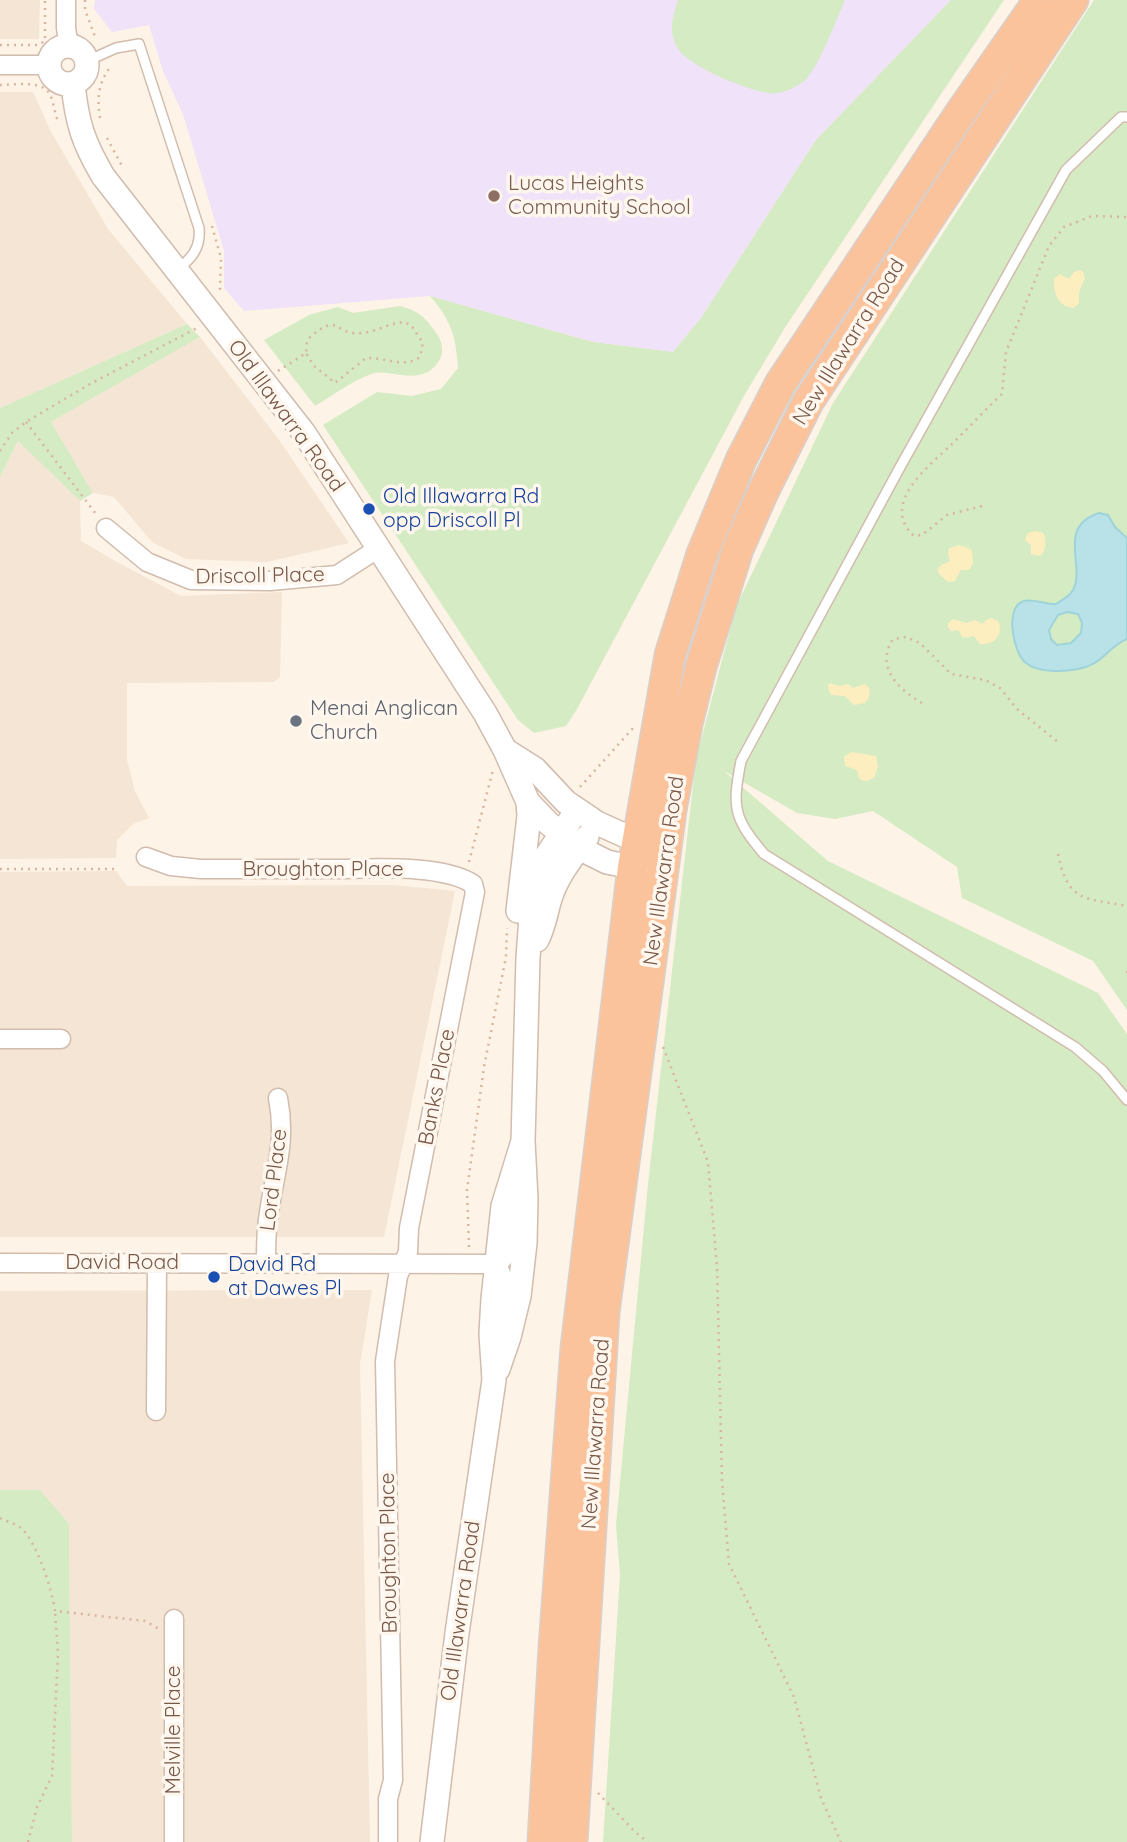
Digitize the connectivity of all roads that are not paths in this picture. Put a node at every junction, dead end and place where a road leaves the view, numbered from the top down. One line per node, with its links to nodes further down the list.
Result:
1 (66, 0): 4 (street)
2 (1039, 0): 19 (highway, New Illawarra Road)
3 (1073, 0): 21 (highway, New Illawarra Road)
4 (69, 46): 6 (street); 7 (street)
5 (0, 65): 6 (street)
6 (49, 65): 8 (street)
7 (98, 65): 8 (street); 10 (lane)
8 (73, 84): 10 (street, Old Illawarra Road)
9 (1127, 117): 27 (lane)
10 (175, 271): 12 (street, Old Illawarra Road)
11 (106, 528): 12 (street, Driscoll Place)
12 (379, 548): 13 (street, Old Illawarra Road)
13 (500, 757): 14 (street, Old Illawarra Road); 15 (street, Old Illawarra Road)
14 (528, 802): 17 (street, Old Illawarra Road); 23 (street, Old Illawarra Road)
15 (577, 810): 16 (street, Old Illawarra Road); 17 (street, Old Illawarra Road)
16 (597, 823): 18 (street, Old Illawarra Road); 19 (street, Old Illawarra Road)
17 (561, 834): 18 (street, Old Illawarra Road); 23 (street, Old Illawarra Road)
18 (579, 848): 19 (street, Old Illawarra Road); 23 (street, Old Illawarra Road)
19 (635, 854): 21 (street, Old Illawarra Road); 42 (highway, New Illawarra Road)
20 (146, 857): 22 (street, Broughton Place)
21 (664, 860): 43 (highway, New Illawarra Road)
22 (473, 910): 34 (street, Banks Place)
23 (528, 958): 28 (street, Old Illawarra Road)
24 (0, 1039): 25 (street)
25 (61, 1039)
26 (278, 1098): 30 (street, Lord Place)
27 (1127, 1100)
28 (523, 1140): 29 (street, Old Illawarra Road); 33 (street, Old Illawarra Road)
29 (526, 1199): 33 (street); 35 (street, Old Illawarra Road)
30 (266, 1263): 32 (street, David Road); 34 (street, David Road)
31 (0, 1264): 32 (street, David Road)
32 (157, 1264): 37 (street)
33 (497, 1264): 34 (street, David Road); 35 (street); 36 (street, Old Illawarra Road)
34 (403, 1265): 40 (street, Broughton Place)
35 (509, 1337): 36 (street, Old Illawarra Road)
36 (494, 1380): 41 (street, Old Illawarra Road)
37 (156, 1411)
38 (174, 1625): 39 (street, Melville Place)
39 (174, 1842)
40 (388, 1842)
41 (432, 1842)
42 (543, 1842)
43 (572, 1842)

